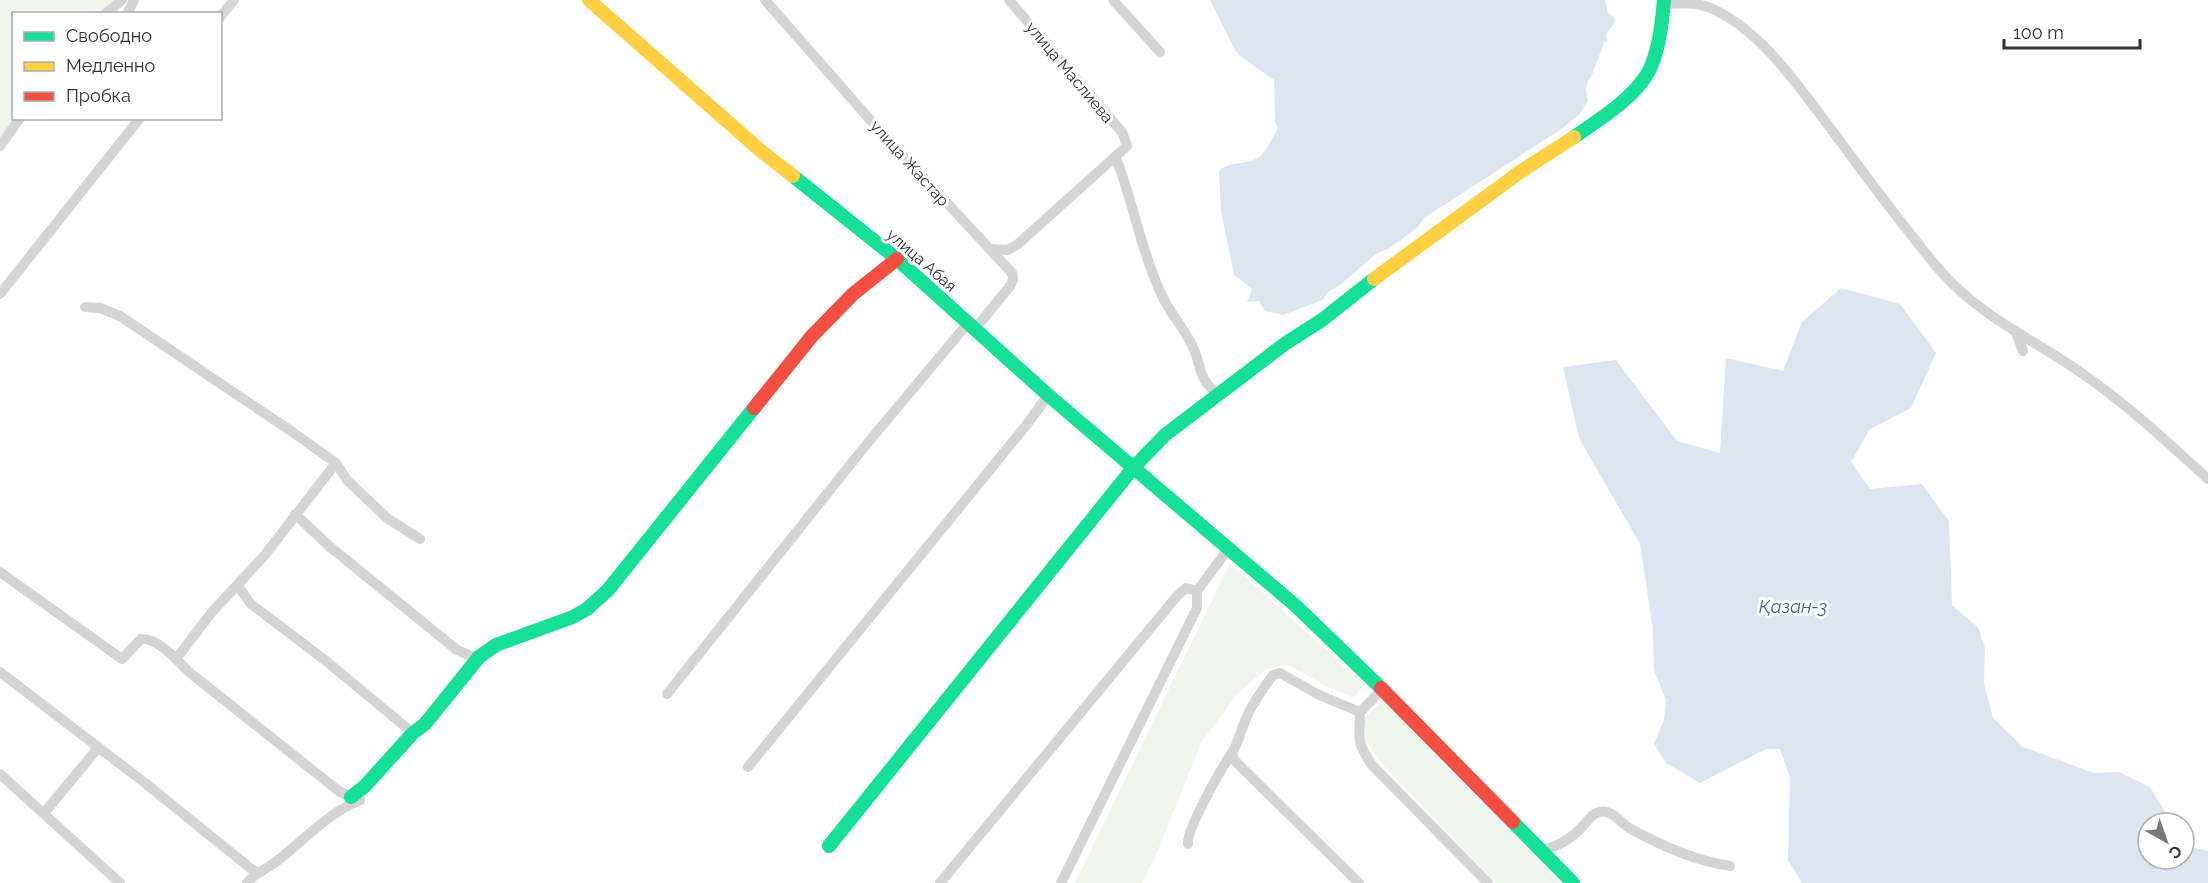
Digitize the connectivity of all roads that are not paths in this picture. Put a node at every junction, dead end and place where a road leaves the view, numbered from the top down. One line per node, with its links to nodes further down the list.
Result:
1 (122, 0): 8 (street)
2 (234, 0): 9 (street)
3 (589, 0): 16 (street, улица Абая)
4 (765, 0): 15 (street, улица Жастар)
5 (1009, 0): 14 (street, улица Маслиева)
6 (1113, 0): 10 (street)
7 (1664, 2): 20 (street); 23 (street)
8 (107, 12)
9 (222, 15)
10 (1160, 52)
11 (19, 120): 13 (street)
12 (138, 120): 17 (street)
13 (0, 146)
14 (1116, 158): 15 (street); 23 (street)
15 (988, 249): 19 (street, улица Жастар)
16 (897, 259): 19 (street, улица Абая); 33 (street)
17 (0, 294)
18 (85, 307): 24 (street)
19 (971, 326): 22 (street, улица Абая); 37 (street)
20 (2015, 330): 21 (street); 26 (street)
21 (2023, 351)
22 (1048, 395): 25 (street, улица Абая); 42 (street)
23 (1220, 395): 25 (street)
24 (336, 464): 27 (street); 28 (street)
25 (1134, 467): 29 (street, улица Абая); 47 (street)
26 (2208, 479)
27 (295, 514): 31 (street); 33 (street)
28 (420, 539)
29 (1229, 549): 32 (street); 36 (street, улица Абая)
30 (0, 572): 34 (street)
31 (238, 586): 34 (street); 39 (street)
32 (1197, 591): 53 (street); 54 (street)
33 (480, 657): 39 (street)
34 (176, 659): 44 (street)
35 (0, 672): 40 (street)
36 (1382, 690): 38 (street); 48 (street, улица Абая)
37 (668, 694)
38 (1360, 712): 41 (street); 56 (street)
39 (412, 733): 44 (street)
40 (98, 748): 45 (street); 50 (street)
41 (1232, 752): 46 (street); 55 (street)
42 (748, 767)
43 (0, 774): 45 (street)
44 (351, 797): 50 (street)
45 (44, 813): 51 (street)
46 (1188, 844)
47 (829, 846)
48 (1539, 850): 49 (street); 57 (street, улица Абая)
49 (1730, 866)
50 (260, 872): 52 (street)
51 (120, 883)
52 (247, 883)
53 (940, 883)
54 (1061, 883)
55 (1359, 883)
56 (1488, 883)
57 (1573, 883)

